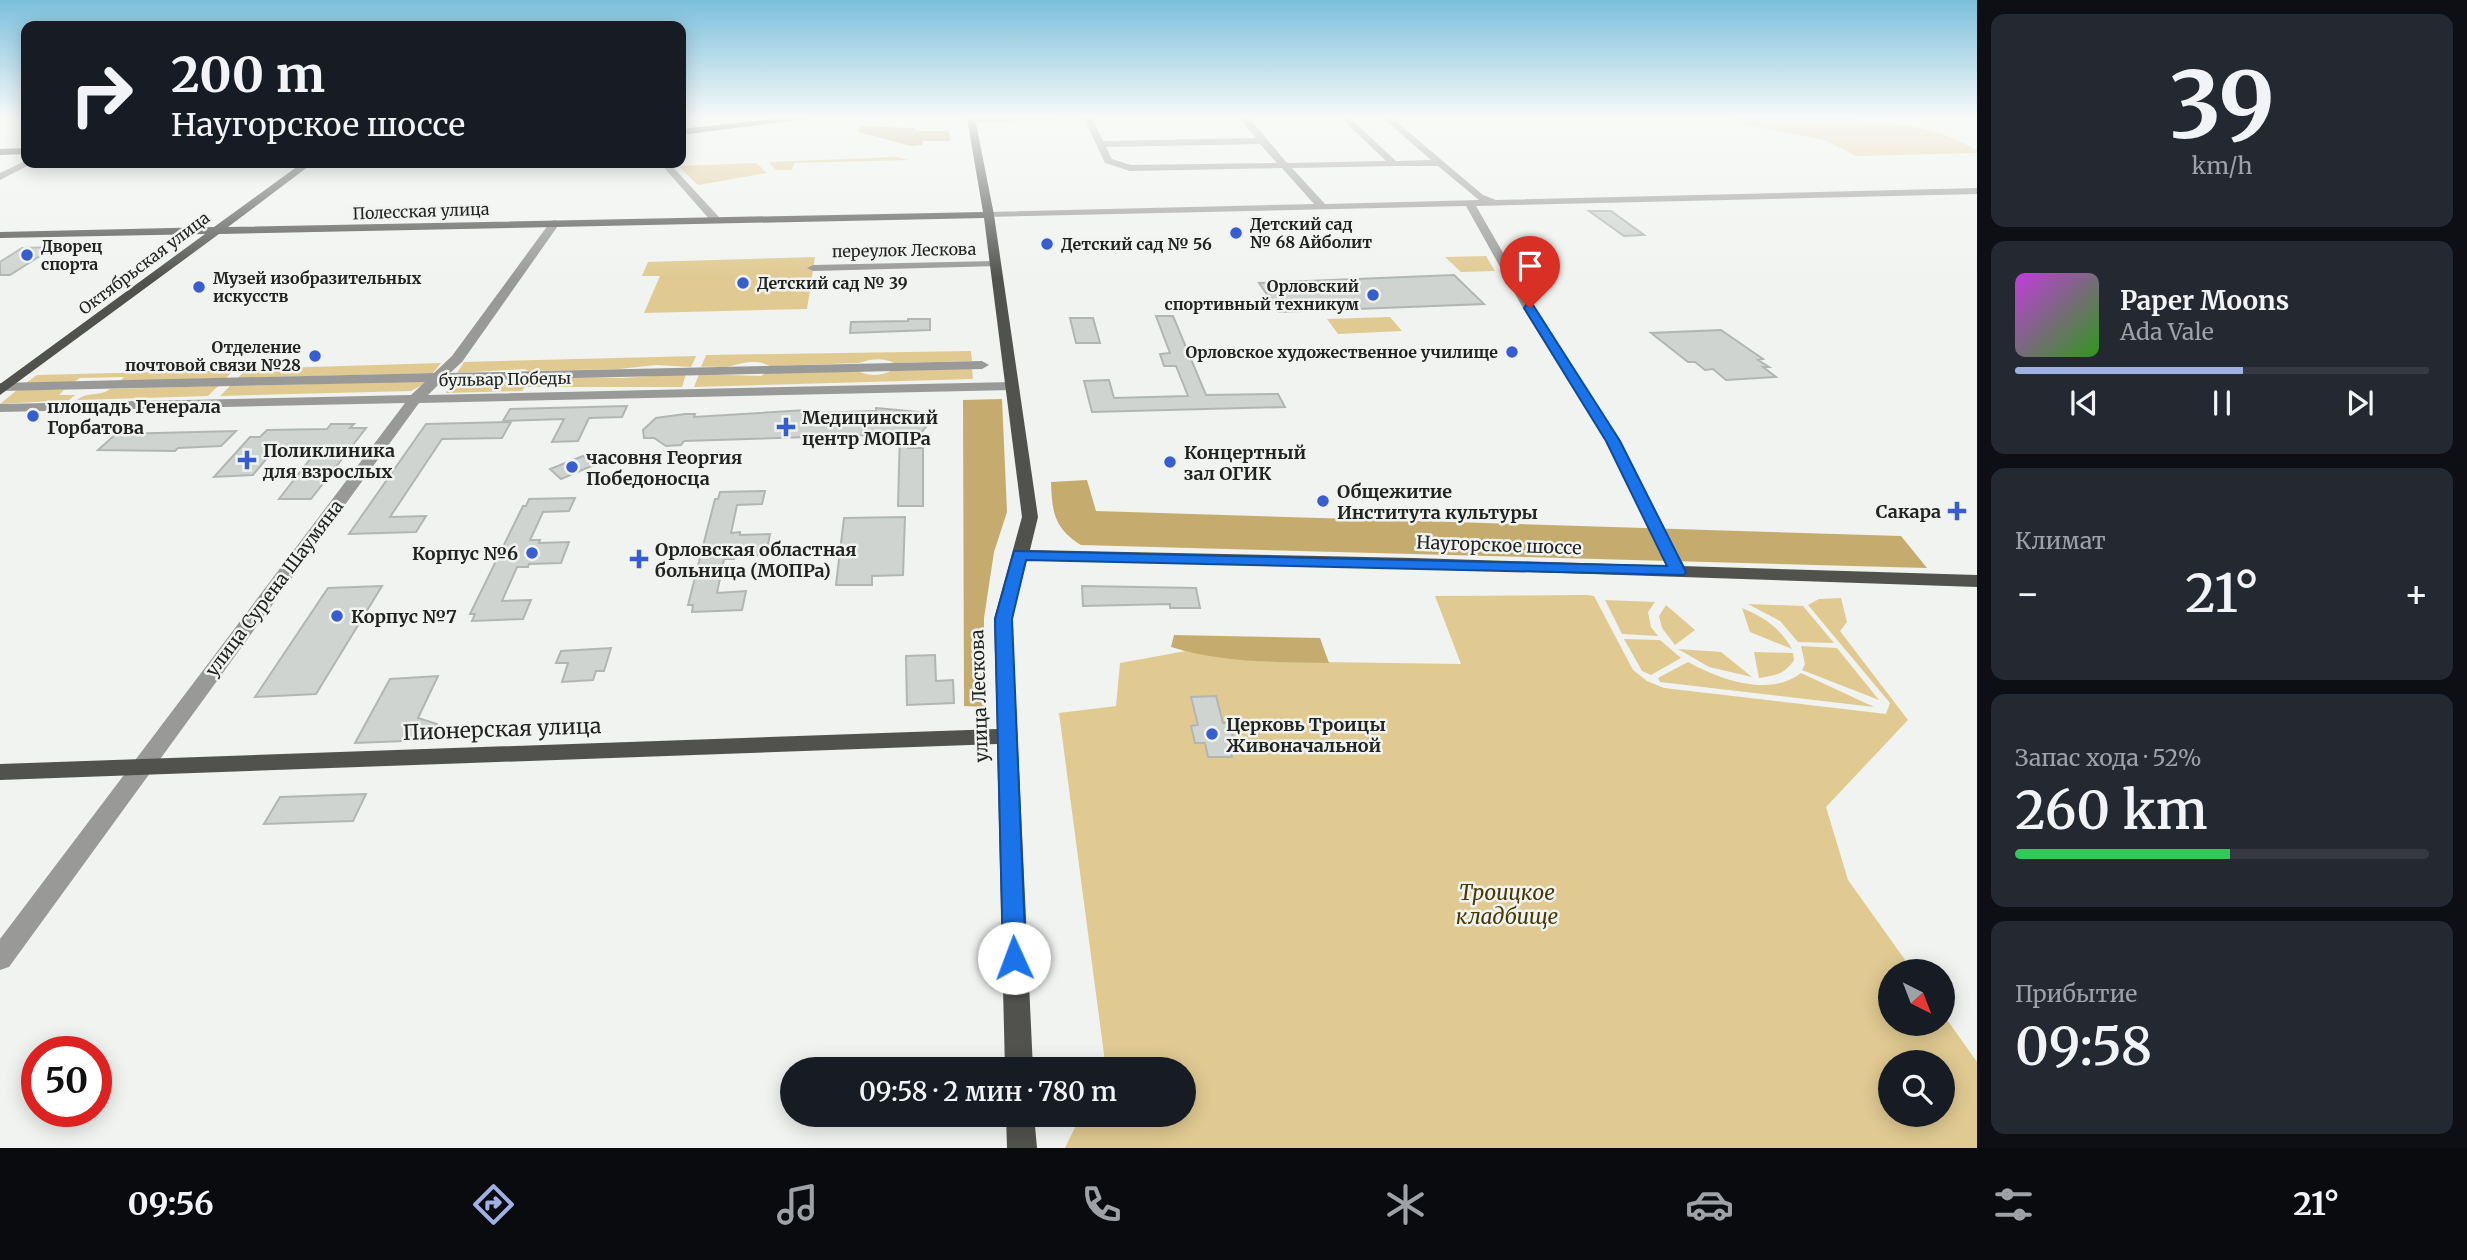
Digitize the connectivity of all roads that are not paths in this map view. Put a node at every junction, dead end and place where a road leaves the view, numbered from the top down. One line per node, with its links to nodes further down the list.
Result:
1 (297, 172): 13 (main road, Октябрьская улица)
2 (672, 172): 11 (street)
3 (981, 172): 10 (main road, улица Лескова)
4 (1290, 172): 9 (street)
5 (1450, 172): 7 (street)
6 (1977, 191): 7 (street, Полесская улица)
7 (1492, 201): 8 (street, Полесская улица)
8 (1471, 205): 9 (street, Полесская улица); 24 (street)
9 (1323, 208): 10 (street, Полесская улица)
10 (989, 215): 11 (main road, Полесская улица); 15 (main road, улица Лескова)
11 (715, 219): 12 (main road, Полесская улица)
12 (555, 223): 13 (main road, Полесская улица); 18 (street, улица Сурена Шаумяна)
13 (214, 232): 14 (main road, Полесская улица); 20 (main road, Октябрьская улица)
14 (0, 235)
15 (995, 264): 16 (street, переулок Лескова); 19 (main road, улица Лескова)
16 (813, 268)
17 (982, 365): 18 (street, бульвар Победы)
18 (441, 376): 20 (street, бульвар Победы); 21 (street, улица Сурена Шаумяна)
19 (1012, 386): 21 (street, бульвар Победы); 23 (main road, улица Лескова)
20 (2, 389)
21 (415, 399): 22 (street, бульвар Победы); 27 (street, улица Сурена Шаумяна)
22 (0, 408)
23 (1019, 555): 24 (main road, Наугорское шоссе); 26 (main road, улица Лескова)
24 (1678, 572): 25 (main road, Наугорское шоссе)
25 (1977, 581)
26 (1006, 736): 27 (main road, Пионерская улица); 30 (main road, улица Лескова)
27 (140, 767): 28 (main road, Пионерская улица); 29 (street, улица Сурена Шаумяна)
28 (0, 772)
29 (0, 959)
30 (1018, 1057)
31 (1020, 1127): 32 (main road)
32 (1021, 1148)

